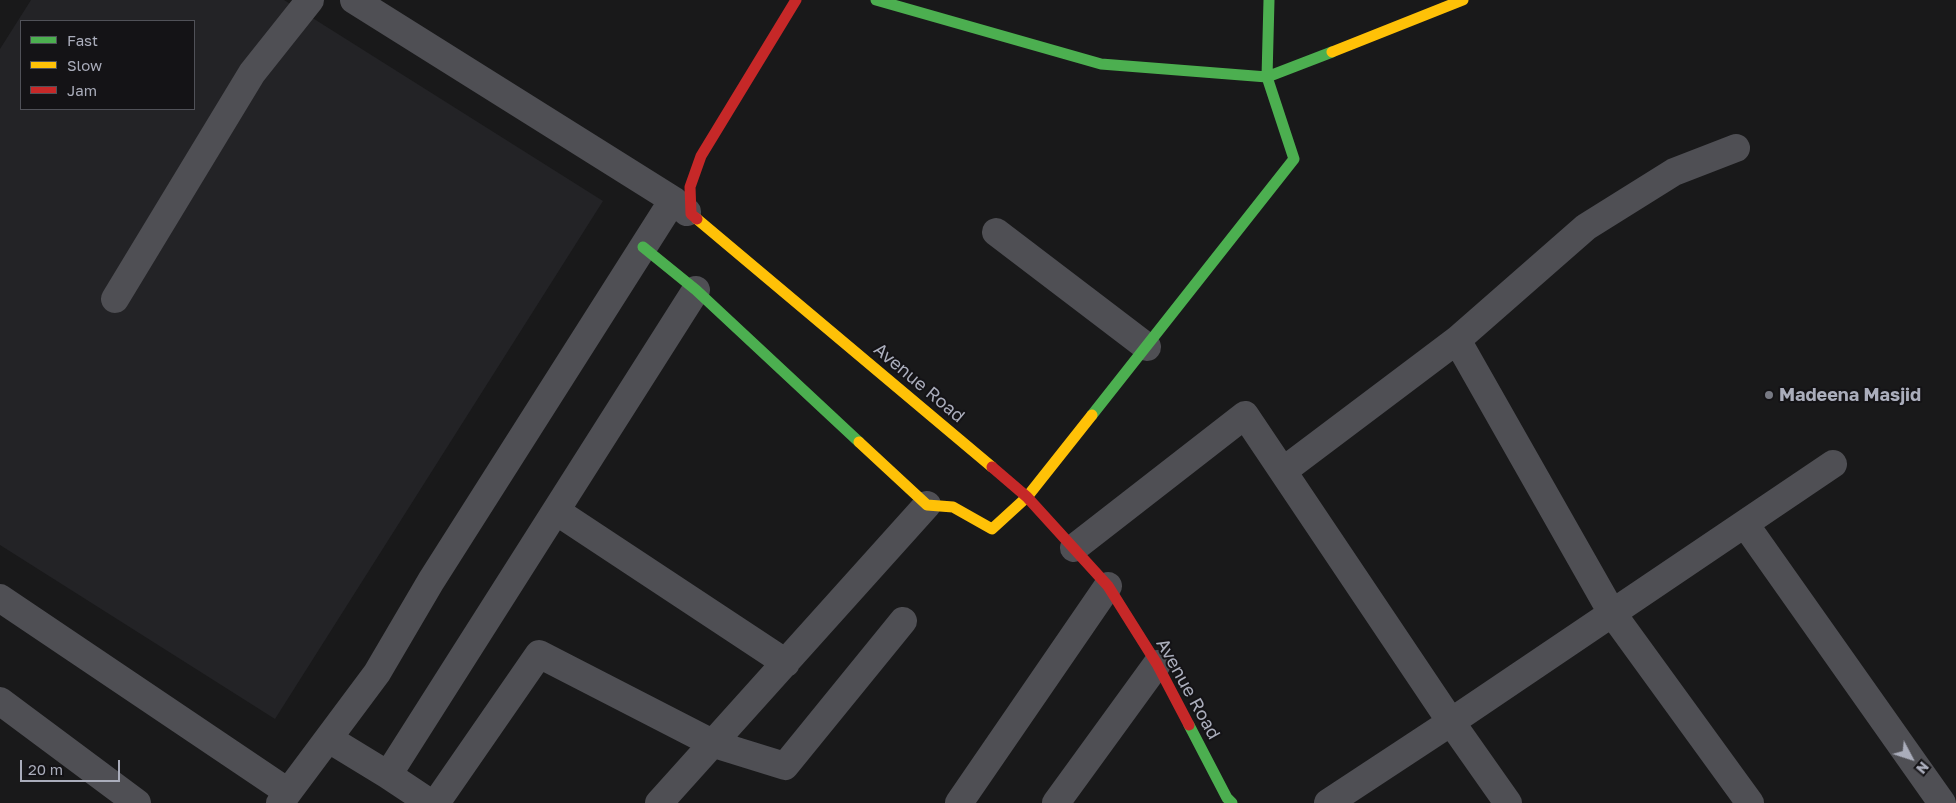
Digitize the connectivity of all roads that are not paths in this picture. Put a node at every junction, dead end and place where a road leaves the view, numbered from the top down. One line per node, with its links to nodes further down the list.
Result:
1 (310, 0): 13 (street)
2 (354, 0): 9 (street)
3 (796, 0): 9 (main road)
4 (876, 0): 7 (main road)
5 (1269, 0): 7 (main road)
6 (1464, 0): 7 (main road)
7 (1267, 77): 15 (main road)
8 (1736, 148): 14 (street)
9 (682, 207): 11 (street); 18 (main road, Avenue Road)
10 (996, 232): 15 (street)
11 (642, 247): 12 (main road); 31 (street)
12 (696, 290): 19 (main road); 20 (street)
13 (115, 299)
14 (1457, 340): 17 (street); 25 (street)
15 (1147, 347): 18 (main road)
16 (1833, 464): 21 (street)
17 (1282, 471): 22 (street); 30 (street)
18 (1027, 497): 19 (main road); 22 (main road, Avenue Road)
19 (927, 505): 27 (street)
20 (556, 511): 27 (street); 33 (street)
21 (1744, 524): 25 (street); 45 (street)
22 (1074, 548): 23 (main road, Avenue Road)
23 (1108, 586): 28 (main road, Avenue Road); 40 (street)
24 (0, 598): 34 (street)
25 (1612, 613): 30 (street); 44 (street)
26 (903, 621): 32 (street)
27 (786, 663): 32 (street)
28 (1157, 664): 35 (main road, Avenue Road); 41 (street)
29 (0, 701): 36 (street)
30 (1451, 722): 42 (street); 43 (street)
31 (329, 739): 33 (street); 34 (street)
32 (714, 744): 38 (street); 39 (street)
33 (388, 775): 37 (street)
34 (284, 797)
35 (1227, 801)
36 (137, 803)
37 (430, 803)
38 (436, 803)
39 (660, 803)
40 (959, 803)
41 (1056, 803)
42 (1328, 803)
43 (1508, 803)
44 (1750, 803)
45 (1942, 803)

